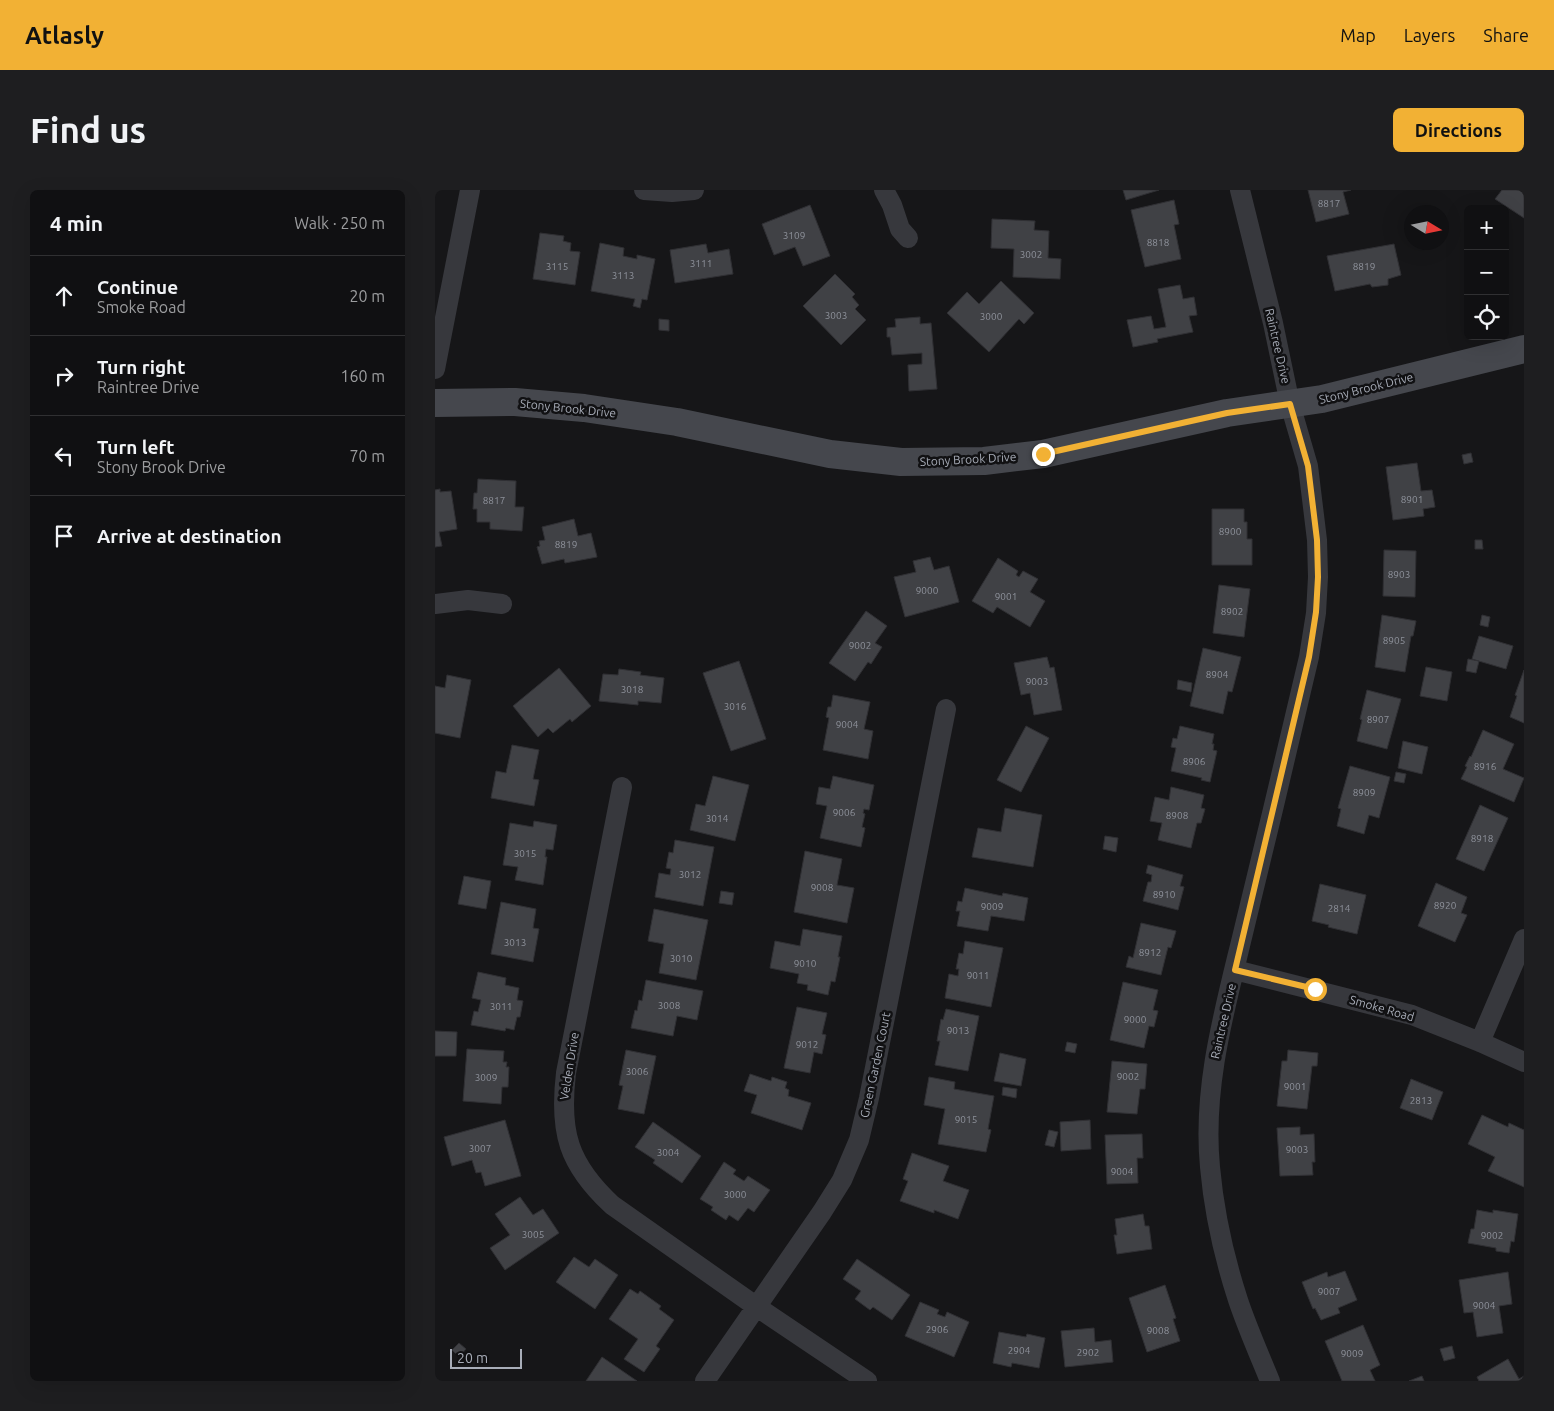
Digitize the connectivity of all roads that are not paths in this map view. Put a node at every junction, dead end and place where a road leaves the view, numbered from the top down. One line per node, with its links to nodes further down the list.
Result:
1 (470, 190): 8 (street)
2 (644, 190): 3 (street)
3 (694, 190)
4 (884, 190): 6 (street)
5 (1240, 190): 10 (street, Raintree Drive)
6 (908, 238)
7 (1524, 349): 10 (street, Stony Brook Drive)
8 (435, 369)
9 (435, 403): 10 (street, Stony Brook Drive)
10 (1290, 404): 16 (street, Raintree Drive)
11 (435, 604): 12 (street)
12 (502, 604)
13 (946, 709): 19 (street, Green Garden Court)
14 (622, 788): 19 (street, Velden Drive)
15 (1524, 939): 17 (street)
16 (1235, 970): 17 (street, Smoke Road); 20 (street, Raintree Drive)
17 (1480, 1042): 18 (street, Smoke Road)
18 (1524, 1062)
19 (757, 1307): 21 (street, Green Garden Court); 22 (street, Velden Drive)
20 (1267, 1380)
21 (705, 1381)
22 (867, 1381)

